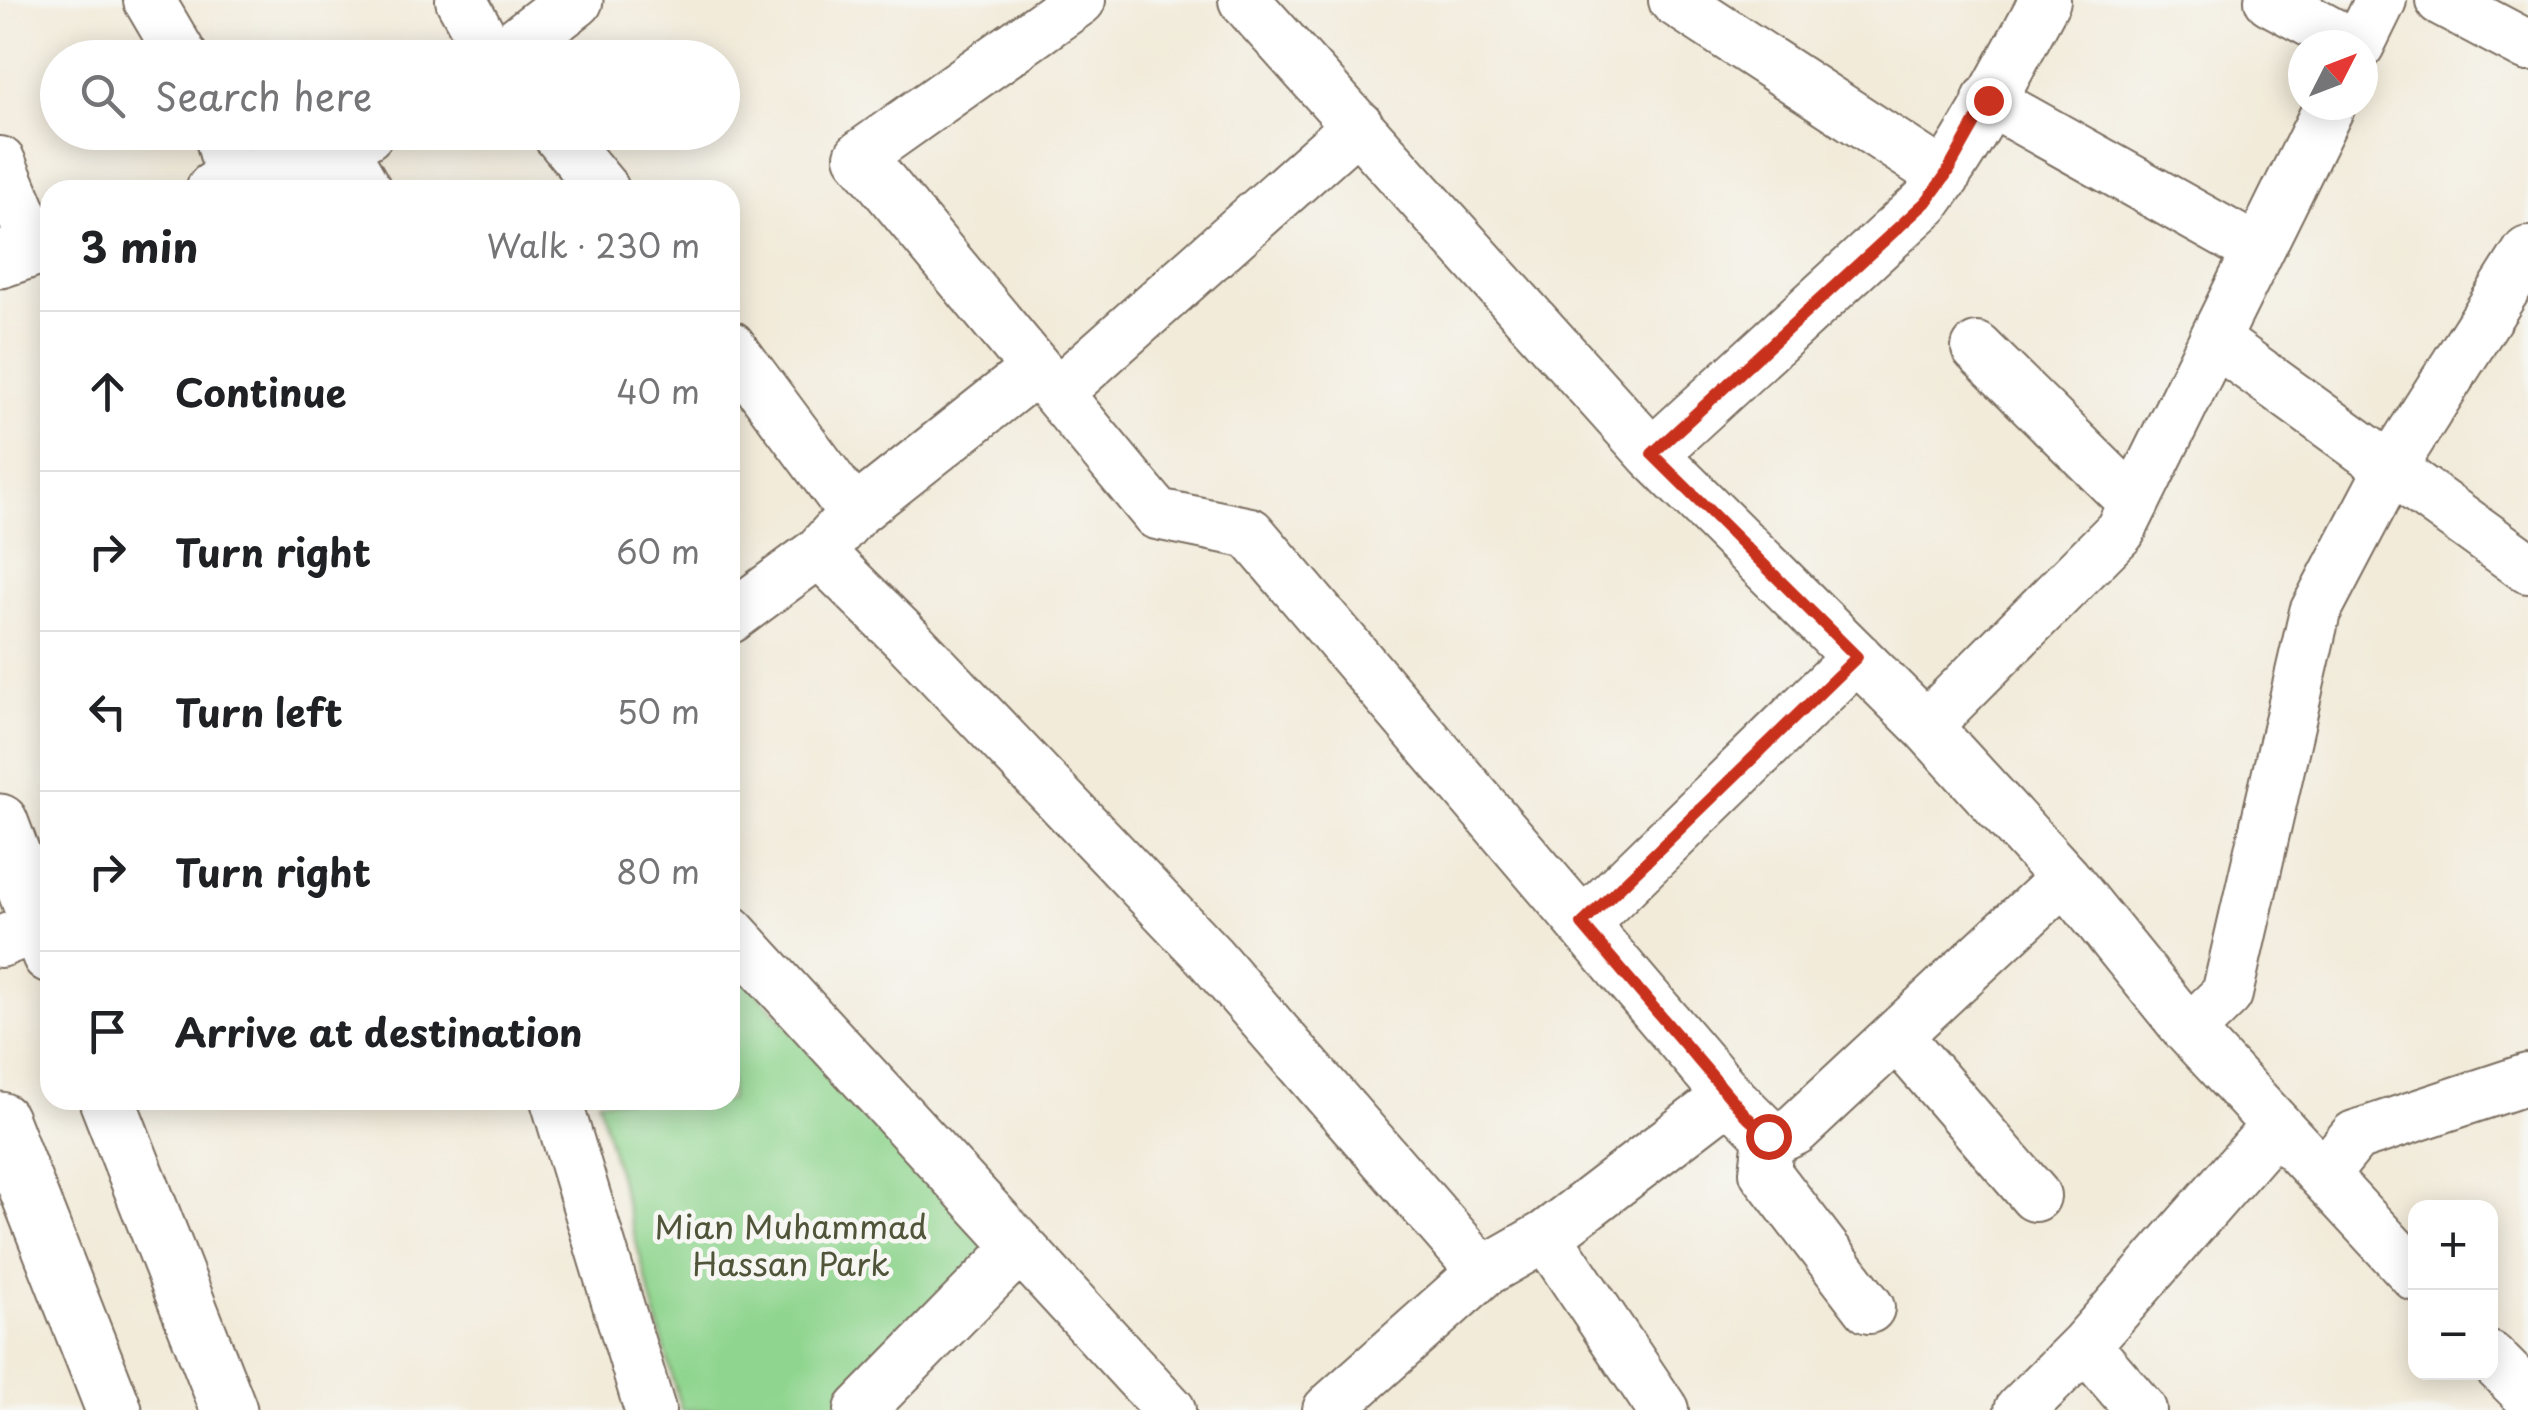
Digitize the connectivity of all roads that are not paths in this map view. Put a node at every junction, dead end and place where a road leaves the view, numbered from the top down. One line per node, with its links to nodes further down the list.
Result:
1 (149, 0): 13 (street)
2 (460, 0): 14 (street)
3 (575, 0): 15 (main road)
4 (1080, 0): 32 (street)
5 (1244, 0): 19 (street)
6 (1674, 0): 24 (street)
7 (2045, 0): 17 (street)
8 (2270, 0): 11 (street)
9 (2381, 0): 12 (street)
10 (2441, 0): 16 (street)
11 (2327, 30)
12 (2364, 30)
13 (172, 40)
14 (485, 40)
15 (521, 40)
16 (2528, 46)
17 (1988, 100): 24 (street); 27 (street)
18 (2323, 120): 27 (street)
19 (1358, 124): 32 (street); 33 (street)
20 (571, 150): 25 (street)
21 (358, 156): 23 (main road)
22 (0, 162): 26 (street)
23 (225, 174)
24 (1945, 176): 33 (street)
25 (596, 180)
26 (29, 250)
27 (2258, 251): 29 (street)
28 (2528, 252): 34 (street)
29 (2214, 340): 34 (street); 35 (street)
30 (1978, 348): 35 (street)
31 (740, 359): 36 (street)
32 (1046, 381): 36 (street); 44 (street)
33 (1652, 454): 40 (street)
34 (2390, 468): 38 (street); 47 (street)
35 (2134, 503): 41 (street)
36 (854, 513): 37 (street)
37 (818, 552): 39 (street); 61 (street)
38 (2528, 568)
39 (740, 610)
40 (1857, 657): 41 (street); 44 (street)
41 (1926, 726): 43 (street)
42 (0, 822): 45 (main road)
43 (2064, 878): 47 (street); 48 (street)
44 (1582, 924): 50 (street)
45 (35, 937)
46 (740, 942): 59 (street)
47 (2188, 1030): 53 (street)
48 (1898, 1036): 54 (street); 57 (street)
49 (2528, 1079): 56 (street)
50 (1729, 1096): 54 (street); 58 (street)
51 (111, 1110): 67 (main road)
52 (559, 1110): 68 (street)
53 (2275, 1127): 56 (street); 63 (street)
54 (1768, 1136): 62 (street)
55 (5, 1147): 66 (main road)
56 (2324, 1174): 60 (street)
57 (2035, 1196)
58 (1546, 1236): 61 (street); 72 (street)
59 (1019, 1248): 69 (street); 70 (street)
60 (2408, 1267)
61 (1482, 1272): 71 (street)
62 (1869, 1308)
63 (2084, 1346): 73 (street); 74 (street)
64 (2498, 1364): 65 (street)
65 (2528, 1396)
66 (114, 1410)
67 (229, 1410)
68 (650, 1410)
69 (860, 1410)
70 (1170, 1410)
71 (1328, 1410)
72 (1662, 1410)
73 (2020, 1410)
74 (2141, 1410)

